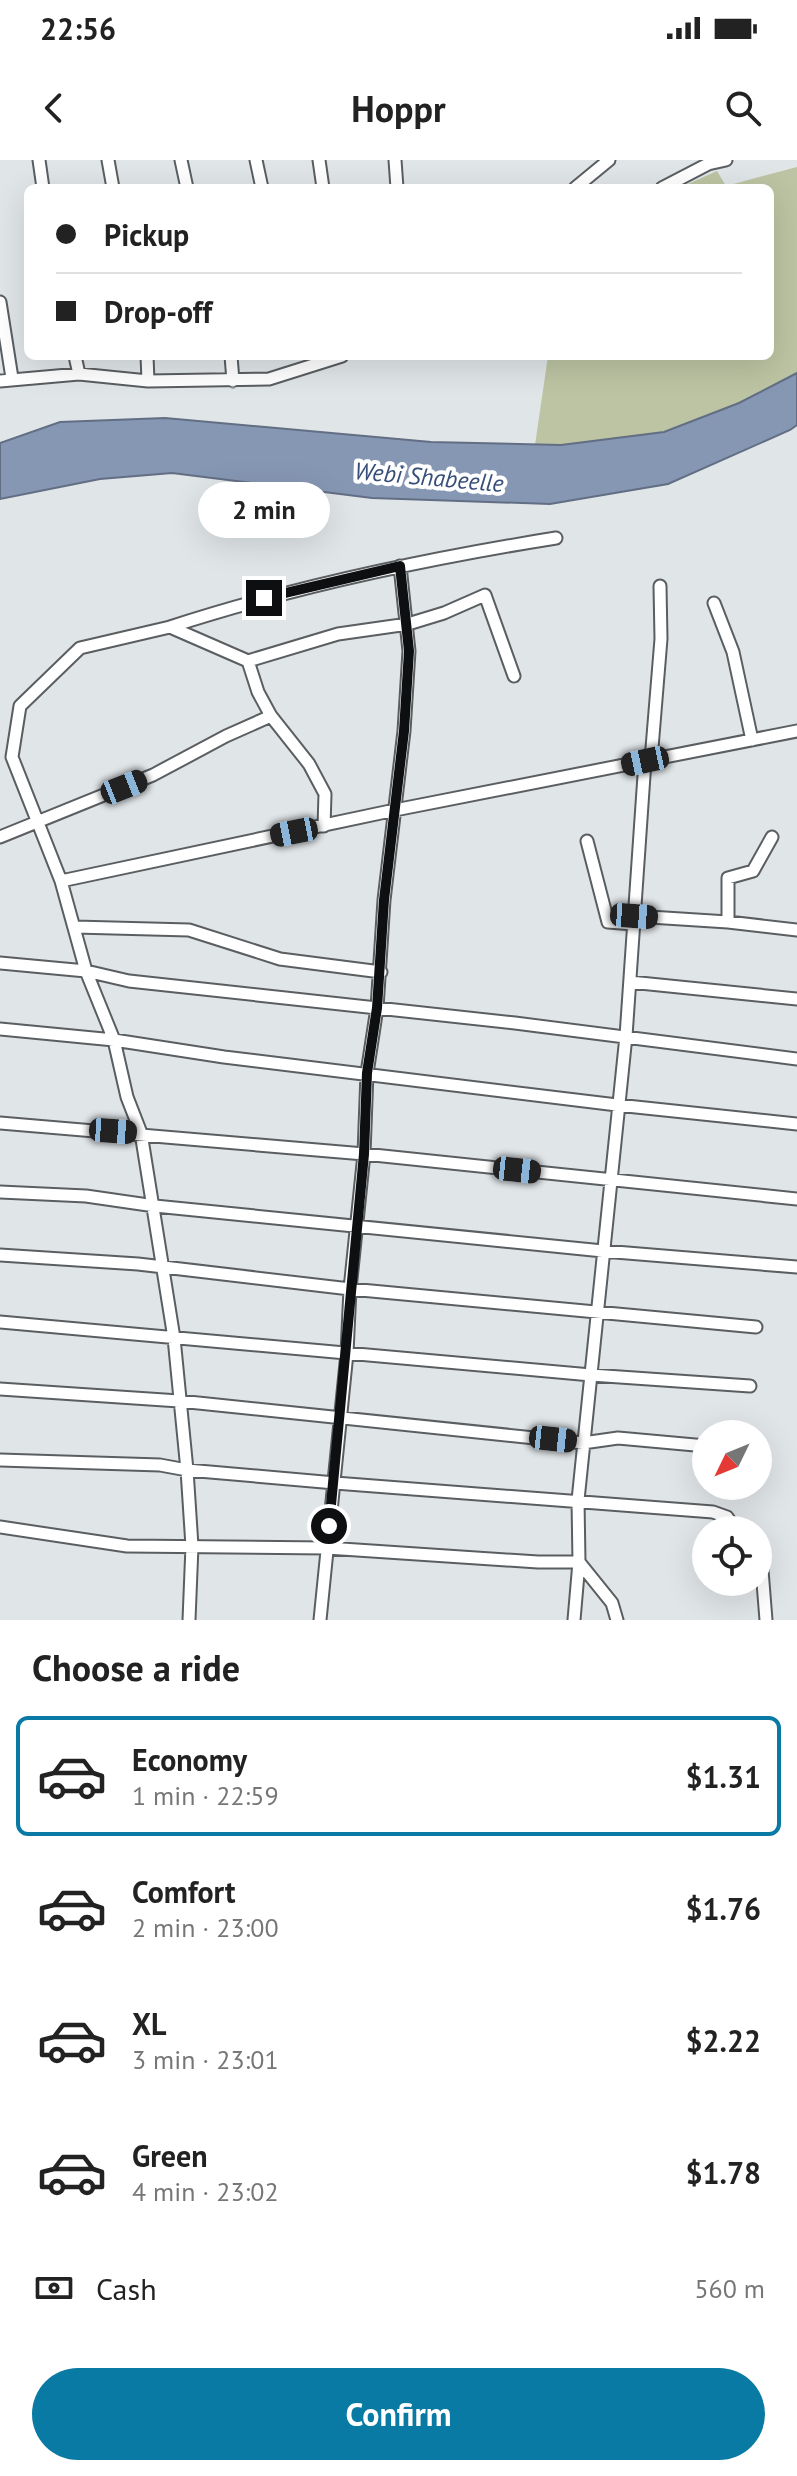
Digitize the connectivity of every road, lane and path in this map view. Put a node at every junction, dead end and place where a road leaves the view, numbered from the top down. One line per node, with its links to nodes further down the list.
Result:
1 (39, 160): 9 (street)
2 (108, 160): 10 (street)
3 (181, 160): 11 (street)
4 (256, 160): 12 (street)
5 (319, 160): 13 (street)
6 (395, 160): 14 (street)
7 (609, 160): 15 (street)
8 (726, 160): 16 (street)
9 (42, 184)
10 (112, 184)
11 (186, 184)
12 (261, 184)
13 (322, 184)
14 (397, 184)
15 (580, 184)
16 (670, 184)
17 (0, 302): 23 (street)
18 (76, 360): 22 (street)
19 (147, 360): 24 (street)
20 (231, 360): 25 (street)
21 (305, 361): 25 (street)
22 (79, 374): 23 (street); 24 (street)
23 (6, 380)
24 (148, 381): 25 (street)
25 (233, 381)
26 (556, 538): 27 (street)
27 (400, 566): 30 (street); 31 (street)
28 (660, 586): 38 (street)
29 (714, 603): 36 (street)
30 (408, 624): 32 (street); 33 (street); 39 (street)
31 (170, 627): 32 (street); 37 (street)
32 (248, 661): 34 (street)
33 (514, 676)
34 (271, 716): 40 (street); 41 (street)
35 (797, 731): 36 (street)
36 (752, 740): 38 (street)
37 (6, 757): 40 (street)
38 (648, 760): 39 (street); 46 (street)
39 (395, 810): 41 (street); 52 (street)
40 (36, 823): 42 (street); 45 (street)
41 (324, 826): 45 (street)
42 (0, 837)
43 (772, 837): 47 (street)
44 (587, 841): 46 (street)
45 (61, 881): 48 (street)
46 (634, 920): 47 (street); 53 (street)
47 (728, 922): 49 (street)
48 (75, 927): 51 (street); 52 (street)
49 (797, 930)
50 (0, 963): 51 (street)
51 (86, 971): 55 (street); 58 (street)
52 (381, 972): 55 (street)
53 (630, 982): 54 (street); 57 (street)
54 (797, 999)
55 (377, 1008): 57 (street); 60 (street)
56 (0, 1029): 58 (street)
57 (626, 1036): 59 (street); 61 (street)
58 (114, 1040): 60 (street); 64 (street)
59 (797, 1059)
60 (367, 1073): 61 (street); 65 (street)
61 (617, 1105): 63 (street); 66 (street)
62 (0, 1123): 64 (street)
63 (797, 1124)
64 (141, 1133): 65 (street); 69 (street)
65 (364, 1154): 66 (street); 70 (street)
66 (609, 1180): 68 (street); 71 (street)
67 (0, 1192): 69 (street)
68 (797, 1199)
69 (155, 1206): 70 (street); 74 (street)
70 (357, 1225): 71 (street); 75 (street)
71 (603, 1251): 73 (street); 76 (street)
72 (0, 1255): 74 (street)
73 (797, 1267)
74 (163, 1269): 75 (street); 79 (street)
75 (350, 1289): 76 (street); 80 (street)
76 (599, 1312): 78 (street); 81 (street)
77 (0, 1322): 79 (street)
78 (756, 1327)
79 (174, 1338): 80 (street); 84 (street)
80 (347, 1353): 81 (street); 85 (street)
81 (591, 1375): 82 (street); 86 (street)
82 (750, 1386)
83 (0, 1389): 84 (street)
84 (179, 1401): 85 (street); 89 (street)
85 (339, 1416): 86 (street); 90 (street)
86 (583, 1443): 87 (street); 91 (street)
87 (692, 1445)
88 (0, 1460): 89 (street)
89 (187, 1470): 90 (street); 94 (street)
90 (335, 1483): 91 (street); 95 (street)
91 (578, 1500): 92 (street); 96 (street)
92 (724, 1516)
93 (0, 1527): 94 (street)
94 (192, 1546): 95 (street); 98 (street)
95 (327, 1548): 96 (street); 99 (street)
96 (579, 1562): 100 (street); 101 (street)
97 (764, 1596): 102 (street)
98 (189, 1620)
99 (320, 1620)
100 (574, 1620)
101 (617, 1620)
102 (766, 1620)

